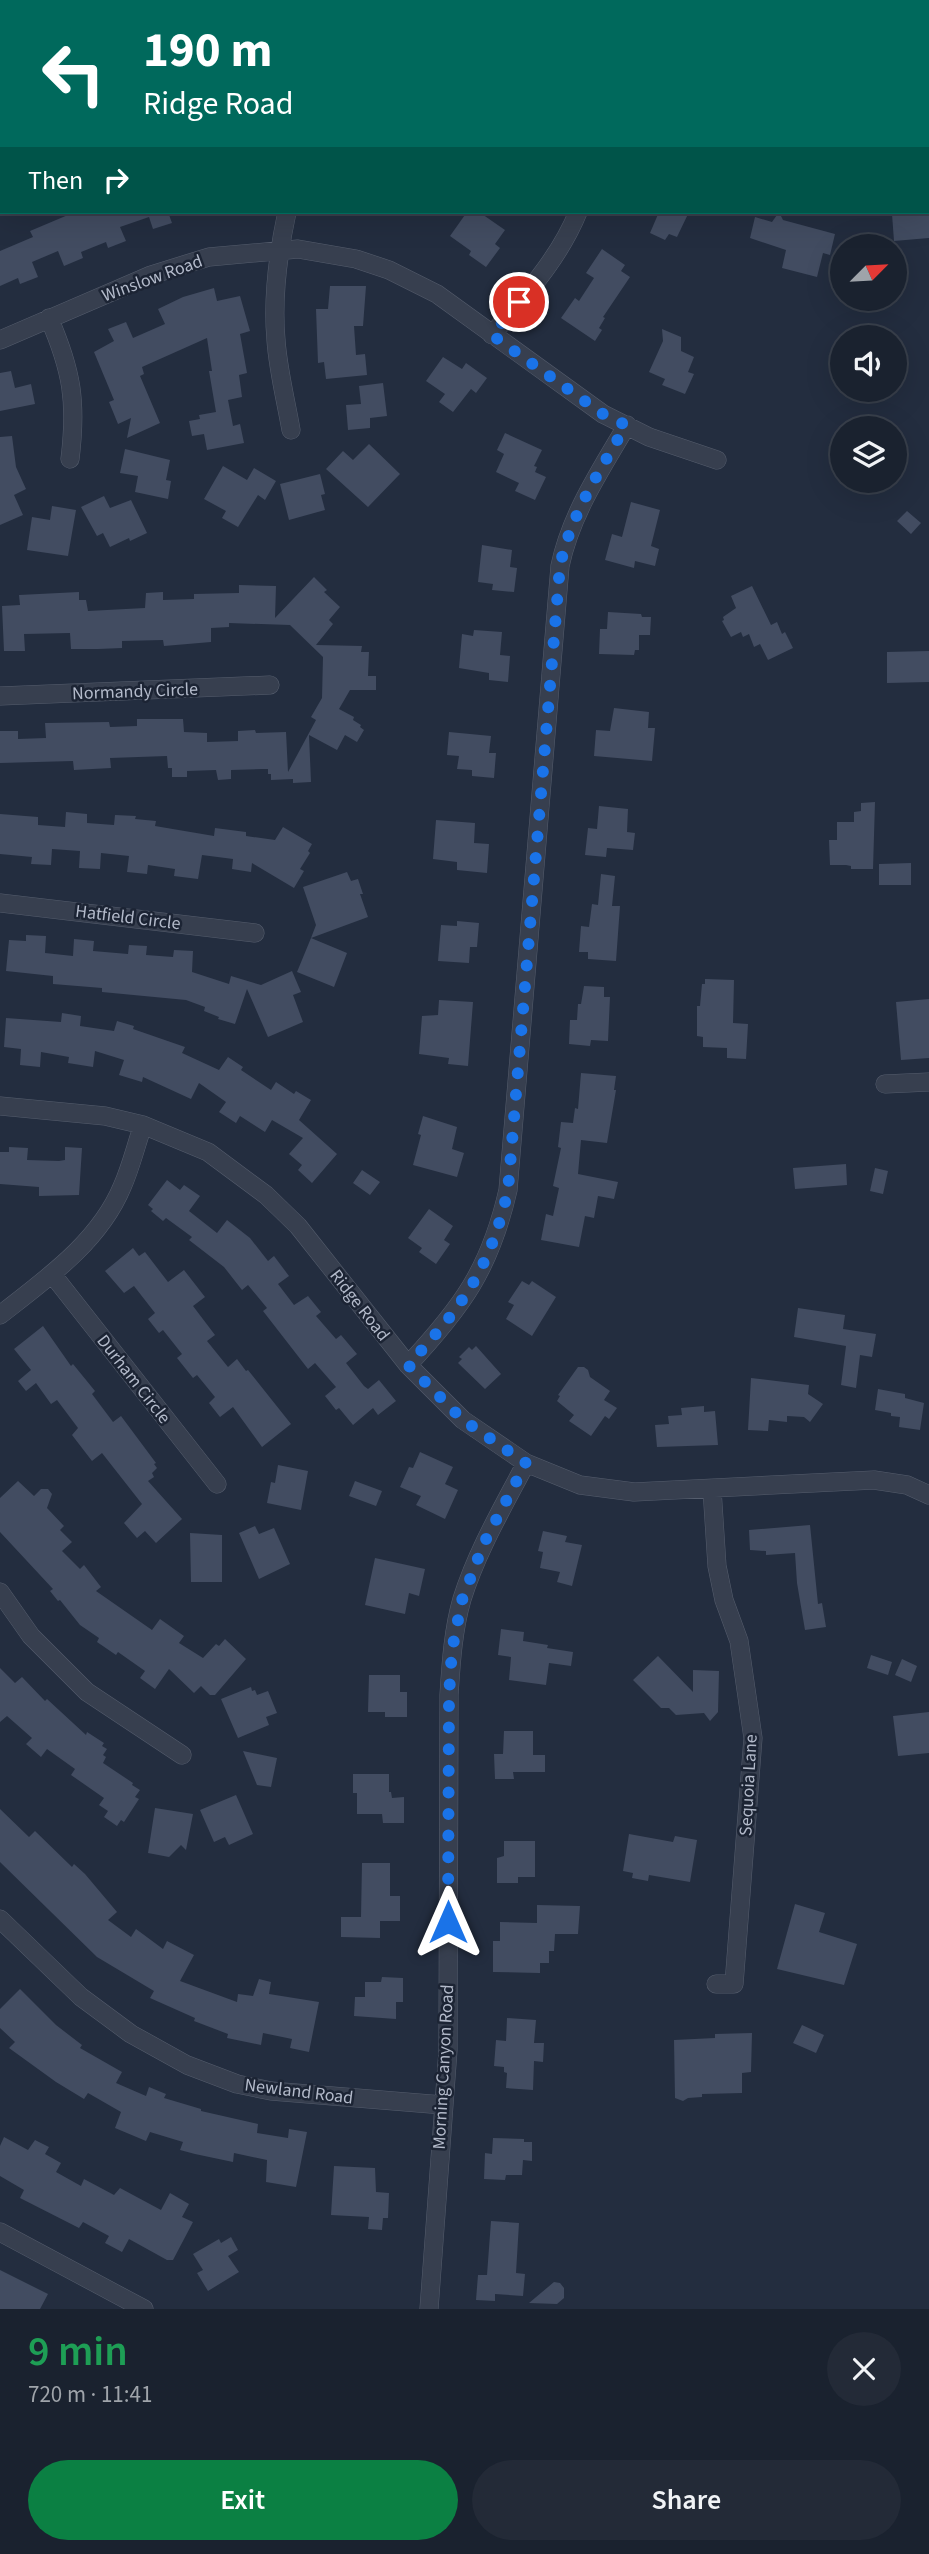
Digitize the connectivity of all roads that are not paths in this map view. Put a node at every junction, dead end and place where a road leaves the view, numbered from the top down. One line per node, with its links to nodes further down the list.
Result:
1 (287, 214): 3 (street)
2 (577, 214): 5 (street)
3 (279, 250): 4 (street, Winslow Road); 5 (street, Winslow Road); 8 (street)
4 (49, 318): 6 (street, Winslow Road); 9 (street)
5 (492, 335): 7 (street, Winslow Road)
6 (0, 340)
7 (626, 425): 10 (street, Winslow Road); 21 (street)
8 (291, 430)
9 (70, 459)
10 (717, 460)
11 (270, 685): 12 (street, Normandy Circle)
12 (0, 696)
13 (0, 903): 14 (street, Hatfield Circle)
14 (255, 933)
15 (929, 1082): 16 (street)
16 (884, 1084)
17 (0, 1106): 18 (street, Ridge Road)
18 (143, 1125): 19 (street); 21 (street, Ridge Road)
19 (52, 1274): 20 (street); 23 (street, Durham Circle)
20 (0, 1315)
21 (408, 1365): 22 (street, Ridge Road)
22 (526, 1463): 24 (street, Ridge Road); 30 (street, Morning Canyon Road)
23 (217, 1484)
24 (712, 1489): 25 (street, Ridge Road); 29 (street, Sequoia Lane)
25 (929, 1495)
26 (0, 1592): 27 (street)
27 (182, 1755)
28 (0, 1919): 30 (street, Newland Road)
29 (716, 1984)
30 (443, 2105): 33 (street, Morning Canyon Road)
31 (0, 2232): 32 (street)
32 (144, 2309)
33 (429, 2309)

